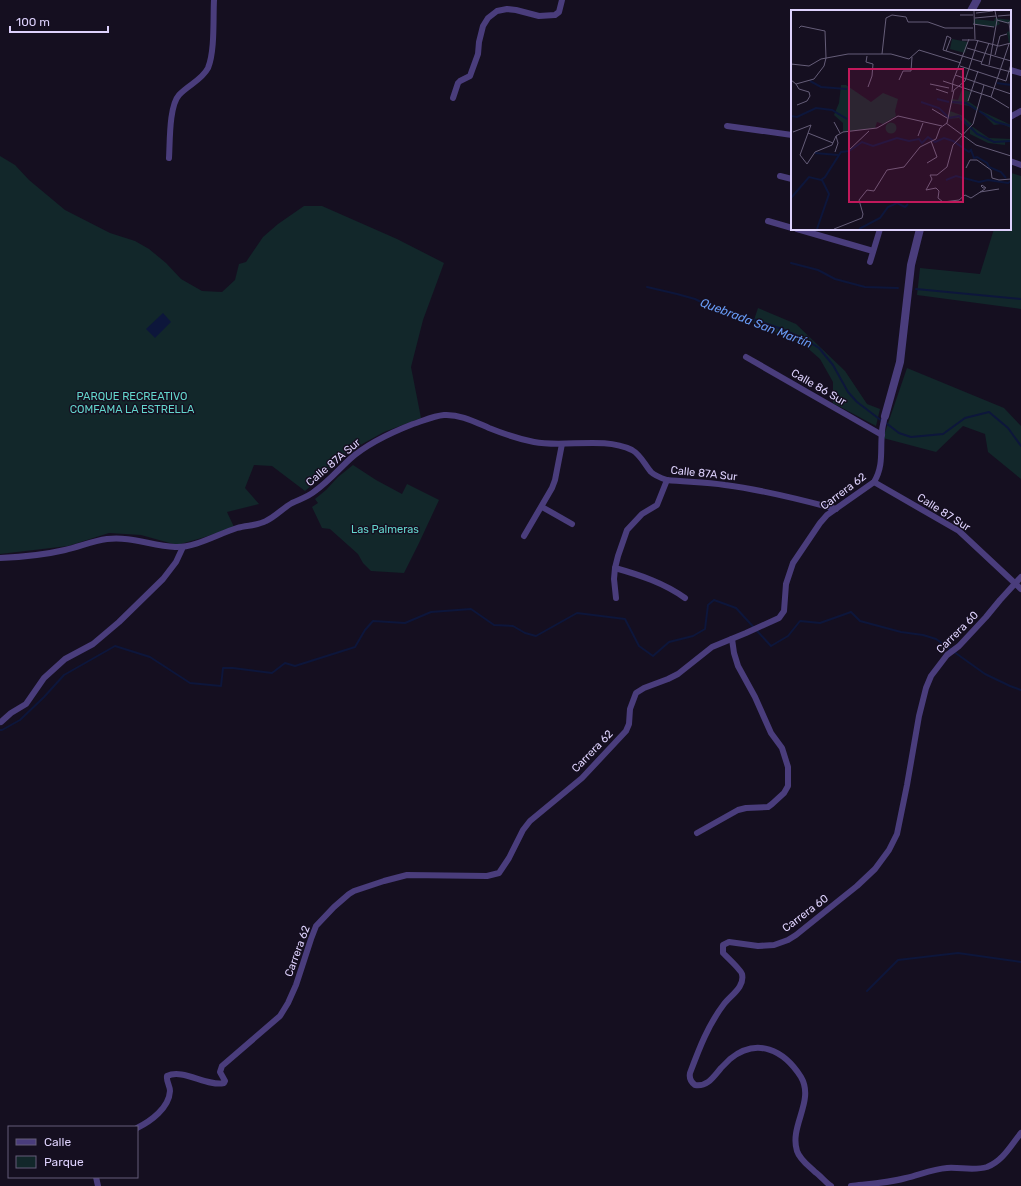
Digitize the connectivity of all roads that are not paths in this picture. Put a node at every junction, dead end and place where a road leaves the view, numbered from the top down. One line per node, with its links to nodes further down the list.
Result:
1 (214, 0): 12 (street)
2 (562, 0): 7 (street)
3 (977, 0): 4 (street)
4 (972, 10)
5 (1011, 70): 6 (street)
6 (1021, 73)
7 (453, 98)
8 (1021, 111): 9 (street)
9 (1011, 116)
10 (727, 126): 11 (street)
11 (791, 135)
12 (169, 158)
13 (1011, 161): 14 (street)
14 (1021, 165)
15 (780, 176): 16 (street)
16 (791, 179)
17 (768, 221): 18 (street)
18 (791, 228)
19 (800, 230): 22 (street)
20 (880, 230): 22 (street)
21 (921, 230): 25 (street, Carrera 62)
22 (874, 251): 23 (street)
23 (870, 262)
24 (746, 357): 26 (street, Calle 86 Sur)
25 (885, 416): 26 (street, Carrera 62)
26 (882, 435): 29 (street, Carrera 62)
27 (562, 444): 28 (street, Calle 87A Sur); 30 (street); 34 (street, Calle 87A Sur)
28 (667, 480): 31 (street, Calle 87A Sur); 36 (street)
29 (874, 482): 31 (street, Carrera 62); 38 (street, Calle 87 Sur)
30 (542, 507): 32 (street); 33 (street)
31 (836, 509): 42 (street, Carrera 62)
32 (572, 524)
33 (524, 536)
34 (183, 547): 35 (street, Calle 87A Sur); 43 (street)
35 (0, 558)
36 (615, 568): 40 (street); 41 (street)
37 (1021, 577): 38 (street, Carrera 60)
38 (1018, 584): 39 (street, Calle 87 Sur); 47 (street, Carrera 60)
39 (1021, 589)
40 (616, 598)
41 (685, 598)
42 (732, 639): 44 (street); 45 (street, Carrera 62)
43 (1, 722)
44 (697, 833)
45 (138, 1127)
46 (1021, 1133): 48 (street)
47 (831, 1186)
48 (851, 1186)

